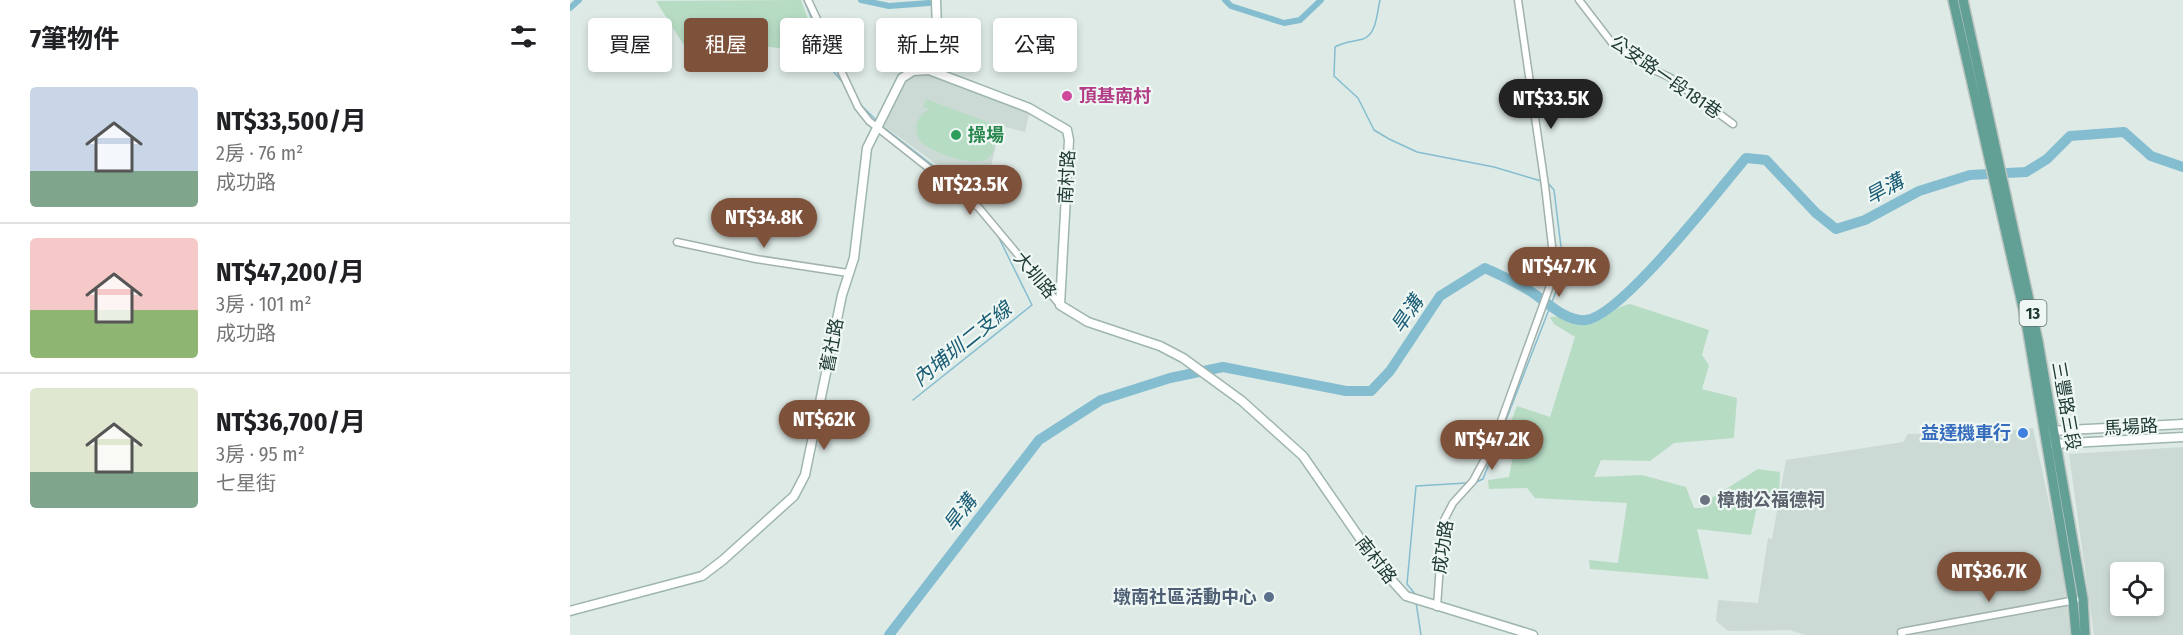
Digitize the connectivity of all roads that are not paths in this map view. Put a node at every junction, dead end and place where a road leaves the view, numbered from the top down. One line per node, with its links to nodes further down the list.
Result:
1 (808, 0): 11 (street, 大圳路)
2 (936, 0): 7 (street)
3 (1518, 0): 23 (street, 成功路)
4 (1579, 0): 10 (street, 公安路一段181巷)
5 (1953, 0): 12 (main road, 13)
6 (1963, 0): 12 (main road, 13)
7 (936, 18)
8 (911, 72): 11 (street, 舊社路)
9 (934, 72): 16 (street, 南村路)
10 (1732, 124)
11 (877, 128): 15 (street, 舊社路); 16 (street, 大圳路)
12 (1990, 145): 13 (main road, 13)
13 (2000, 185): 18 (main road, 三豐路三段 / 13); 19 (main road, 三豐路三段 / 13)
14 (677, 242): 15 (street)
15 (848, 273): 24 (street, 舊社路)
16 (1060, 305): 23 (street, 南村路)
17 (2183, 424): 18 (street, 馬場路)
18 (2054, 430): 19 (street, 馬場路); 21 (main road, 三豐路三段 / 13)
19 (2043, 431): 21 (main road, 三豐路三段 / 13)
20 (2183, 437): 21 (street, 馬場路)
21 (2051, 444): 22 (main road, 三豐路三段 / 13)
22 (2078, 600): 25 (street); 27 (main road, 三豐路三段 / 13); 28 (main road, 三豐路三段 / 13)
23 (1437, 607): 26 (street, 南村路)
24 (570, 611)
25 (1901, 633)
26 (1533, 635)
27 (2076, 635)
28 (2085, 635)

